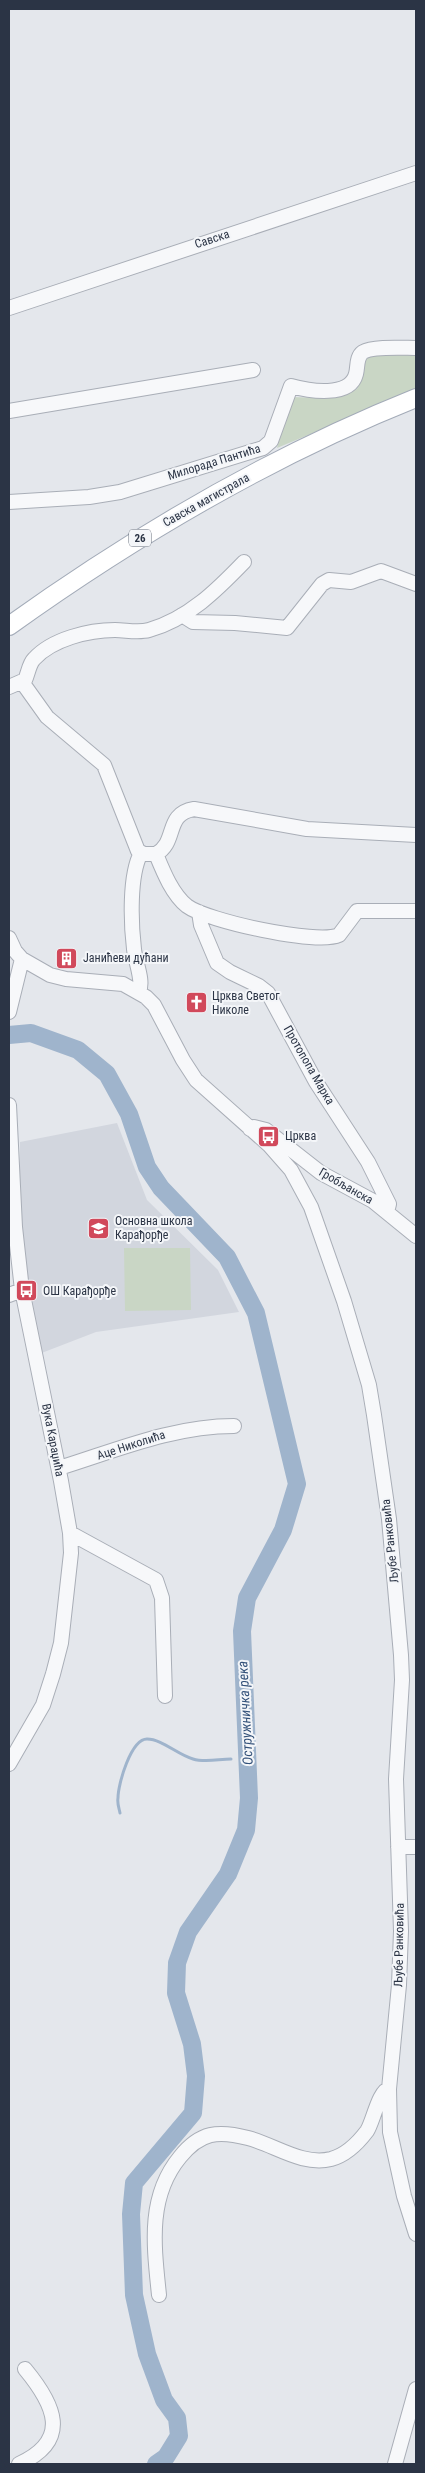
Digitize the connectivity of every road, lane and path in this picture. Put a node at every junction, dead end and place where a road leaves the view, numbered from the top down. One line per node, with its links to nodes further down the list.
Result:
1 (416, 172): 2 (street, Савска)
2 (9, 308)
3 (416, 348): 7 (street, Милорада Пантића)
4 (253, 370): 6 (street)
5 (416, 398): 11 (main road, Савска магистрала / 26)
6 (9, 412)
7 (9, 502)
8 (244, 562): 10 (street)
9 (416, 584): 10 (street)
10 (182, 615): 12 (street)
11 (9, 626)
12 (15, 685): 14 (street)
13 (416, 835): 15 (street)
14 (141, 853): 15 (street); 20 (street)
15 (156, 854): 17 (street)
16 (416, 911): 17 (street)
17 (199, 912): 25 (street, Протопопа Марка)
18 (9, 939): 19 (street)
19 (22, 959): 20 (street, Љубе Ранковића); 21 (street)
20 (139, 991): 23 (street, Љубе Ранковића)
21 (9, 1012)
22 (9, 1105): 24 (street, Вука Караџића)
23 (250, 1129): 25 (street, Гробљанска); 34 (street, Љубе Ранковића)
24 (11, 1163): 27 (street, Вука Караџића)
25 (387, 1212): 26 (street, Гробљанска)
26 (416, 1236)
27 (22, 1290): 28 (street); 30 (street, Вука Караџића)
28 (9, 1294)
29 (234, 1426): 30 (street, Аце Николића)
30 (58, 1468): 31 (street, Вука Караџића)
31 (70, 1533): 32 (street); 33 (street, Вука Караџића)
32 (165, 1696)
33 (9, 1764)
34 (398, 1847): 35 (street); 36 (street, Љубе Ранковића)
35 (416, 1847)
36 (389, 2089): 37 (street, Љубе Ранковића); 38 (street)
37 (416, 2234)
38 (159, 2295)
39 (24, 2368): 41 (street)
40 (416, 2389): 42 (street)
41 (19, 2464)
42 (394, 2464)

